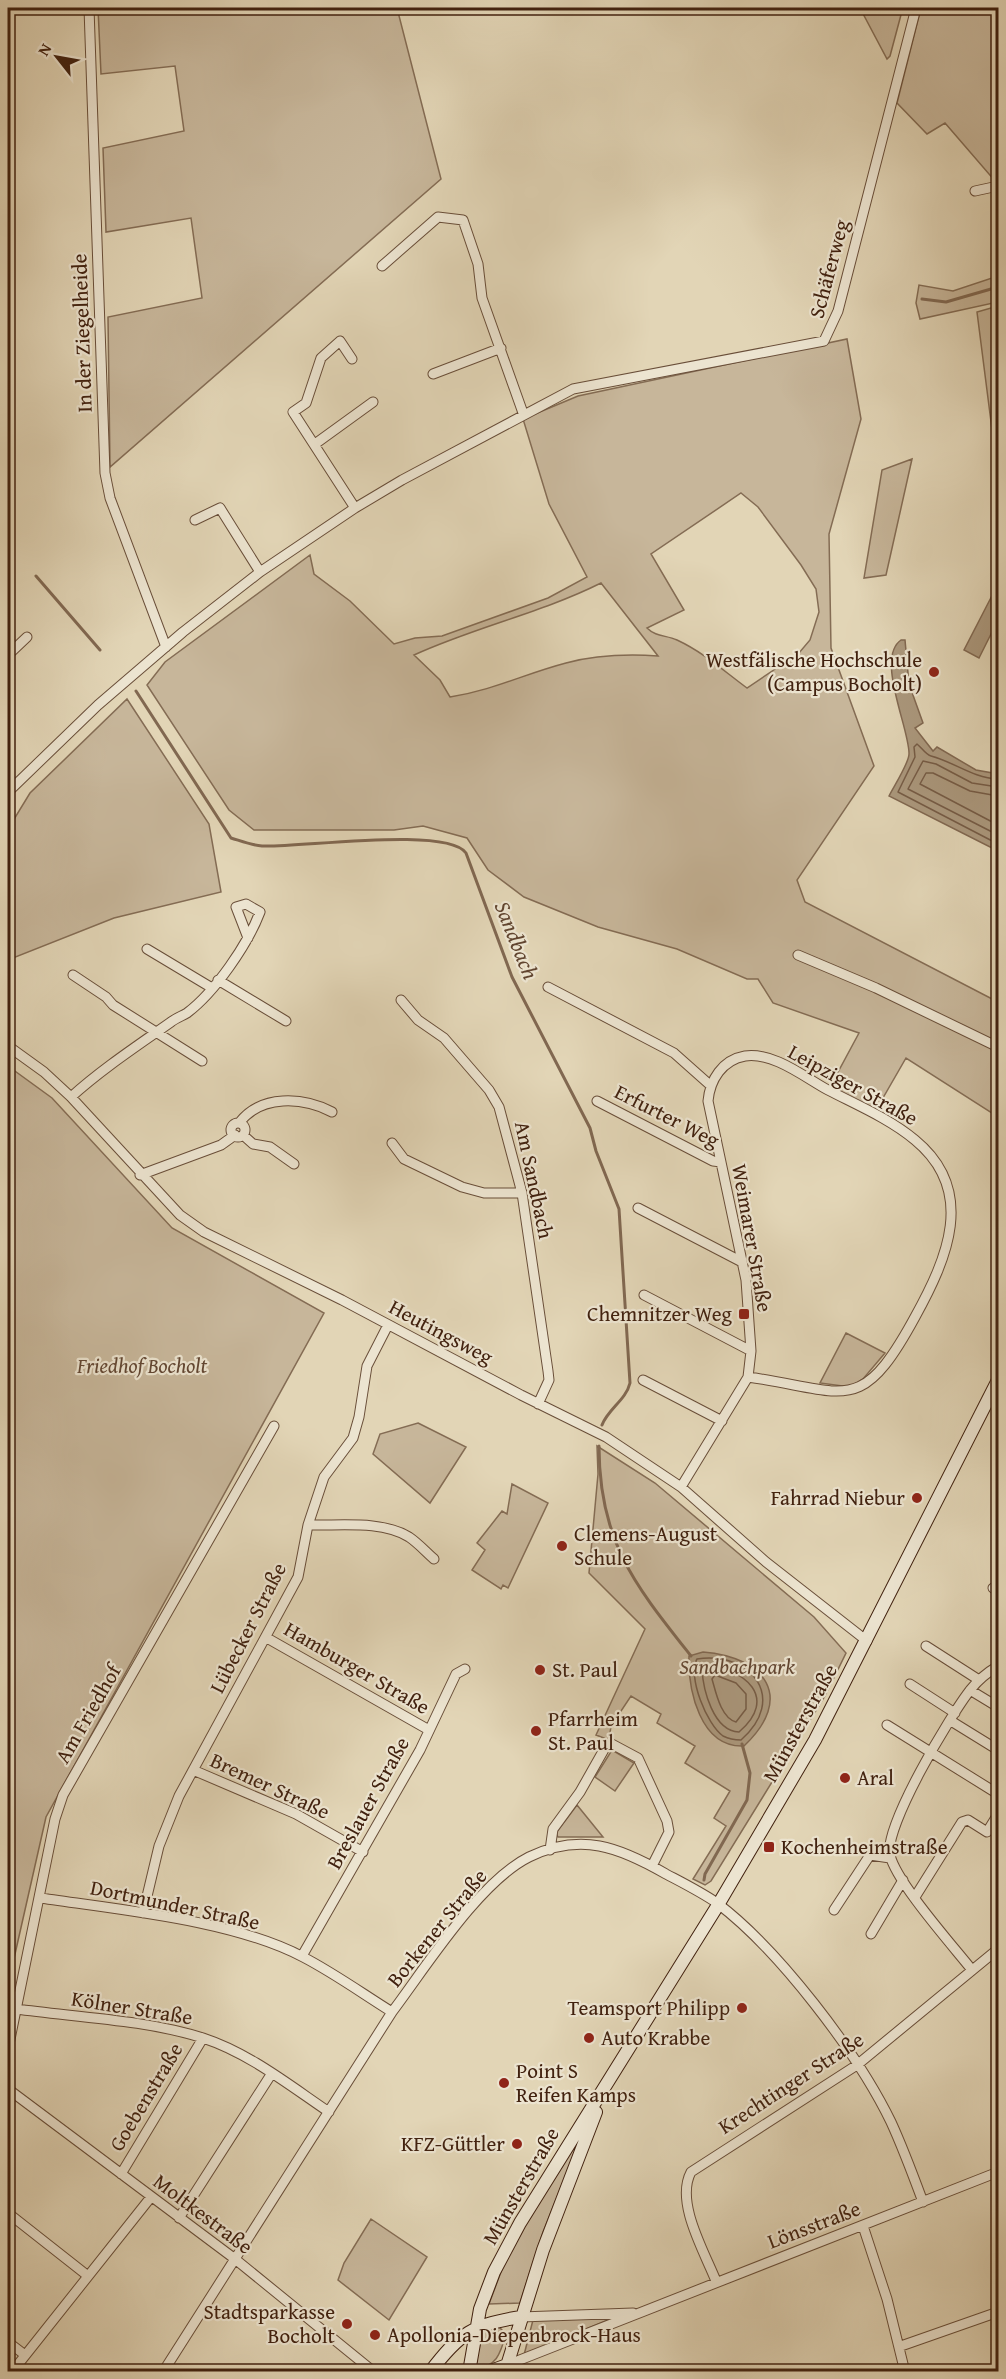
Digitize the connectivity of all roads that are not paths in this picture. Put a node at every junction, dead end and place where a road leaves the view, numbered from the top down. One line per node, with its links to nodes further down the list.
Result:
1 (89, 8): 16 (street, In der Ziegelheide)
2 (916, 8): 10 (street, Schäferweg)
3 (999, 186): 4 (street)
4 (975, 191)
5 (382, 266): 6 (street)
6 (501, 348): 8 (street); 10 (street)
7 (352, 359): 11 (street)
8 (433, 374)
9 (373, 402): 11 (street)
10 (524, 413): 12 (street, Schäferweg)
11 (315, 444): 12 (street)
12 (355, 508): 14 (street, Schäferweg)
13 (195, 520): 14 (street)
14 (260, 572): 16 (street, Schäferweg)
15 (27, 637): 17 (street)
16 (166, 647): 18 (street)
17 (8, 654)
18 (8, 792)
19 (248, 938): 23 (street)
20 (147, 949): 23 (street)
21 (798, 955): 29 (street)
22 (73, 975): 27 (street)
23 (215, 984): 26 (street); 27 (street)
24 (548, 987): 31 (street)
25 (401, 1000): 40 (street, Am Sandbach)
26 (286, 1021)
27 (156, 1033): 30 (street); 32 (street)
28 (8, 1046): 32 (street, Heutingsweg)
29 (999, 1047)
30 (202, 1061)
31 (710, 1085): 37 (street, Weimarer Straße); 46 (street, Leipziger Straße)
32 (71, 1097): 39 (street, Heutingsweg)
33 (597, 1101): 37 (street, Erfurter Weg)
34 (332, 1112): 35 (street)
35 (239, 1135): 38 (street); 39 (street)
36 (392, 1143): 40 (street)
37 (721, 1162): 42 (street, Weimarer Straße)
38 (294, 1164)
39 (140, 1174): 44 (street, Heutingsweg)
40 (522, 1193): 50 (street, Am Sandbach)
41 (638, 1208): 42 (street)
42 (742, 1263): 45 (street, Weimarer Straße)
43 (644, 1295): 45 (street)
44 (388, 1324): 50 (street, Heutingsweg); 54 (street, Lübecker Straße)
45 (751, 1351): 46 (street, Weimarer Straße)
46 (748, 1377): 51 (street, Weimarer Straße)
47 (644, 1380): 51 (street)
48 (999, 1380): 49 (main road, Münsterstraße)
49 (994, 1400): 57 (main road, Münsterstraße)
50 (538, 1404): 53 (street, Heutingsweg)
51 (722, 1421): 53 (street, Weimarer Straße)
52 (274, 1426): 79 (street, Am Friedhof)
53 (681, 1488): 57 (street, Heutingsweg)
54 (308, 1525): 55 (street); 56 (street, Lübecker Straße)
55 (434, 1559)
56 (267, 1638): 67 (street, Hamburger Straße); 70 (street, Lübecker Straße)
57 (867, 1641): 80 (main road, Münsterstraße)
58 (926, 1646): 61 (street)
59 (999, 1666): 61 (street)
60 (465, 1669): 67 (street, Breslauer Straße)
61 (979, 1680): 63 (street)
62 (910, 1684): 65 (street)
63 (970, 1690): 64 (street); 65 (street)
64 (999, 1707)
65 (953, 1717): 68 (street); 69 (street)
66 (887, 1725): 69 (street)
67 (429, 1730): 74 (street, Breslauer Straße)
68 (999, 1750)
69 (931, 1753): 71 (street); 75 (street)
70 (193, 1770): 74 (street, Bremer Straße); 82 (street, Lübecker Straße)
71 (999, 1794)
72 (999, 1814): 78 (street)
73 (550, 1850): 76 (street, Borkener Straße); 76 (street); 88 (street, Borkener Straße)
74 (363, 1852): 85 (street, Breslauer Straße)
75 (891, 1858): 77 (street); 81 (street)
76 (652, 1866): 80 (street, Borkener Straße)
77 (903, 1880): 78 (street); 83 (street)
78 (915, 1897): 86 (street)
79 (41, 1898): 82 (street, Dortmunder Straße); 87 (street, Am Friedhof)
80 (718, 1905): 91 (street); 93 (main road, Münsterstraße)
81 (834, 1910)
82 (143, 1913): 85 (street, Dortmunder Straße)
83 (871, 1934)
84 (999, 1949): 86 (street, Krechtinger Straße)
85 (302, 1956): 88 (street, Dortmunder Straße)
86 (972, 1970): 91 (street, Krechtinger Straße)
87 (16, 2009): 89 (street, Kölner Straße); 90 (street, Am Friedhof)
88 (392, 2012): 95 (street, Borkener Straße)
89 (203, 2038): 92 (street, Kölner Straße); 97 (street, Goebenstraße)
90 (8, 2049)
91 (857, 2065): 99 (street); 105 (street, Krechtinger Straße)
92 (272, 2073): 95 (street, Kölner Straße); 101 (street)
93 (615, 2073): 108 (main road, Münsterstraße); 109 (main road, Münsterstraße)
94 (8, 2089): 97 (street, Moltkestraße)
95 (329, 2112): 103 (street, Borkener Straße)
96 (999, 2172): 99 (street, Lönsstraße)
97 (121, 2174): 98 (street, Moltkestraße)
98 (151, 2197): 101 (street, Moltkestraße); 104 (street)
99 (922, 2202): 102 (street, Lönsstraße)
100 (8, 2213): 104 (street)
101 (179, 2218): 103 (street, Moltkestraße)
102 (863, 2226): 105 (street, Lönsstraße); 111 (street)
103 (235, 2259): 115 (street, Borkener Straße); 116 (street, Moltkestraße)
104 (88, 2276): 112 (street)
105 (716, 2281): 106 (street, Lönsstraße)
106 (642, 2312): 108 (street, Lönsstraße); 113 (street, Lönsstraße)
107 (999, 2312): 111 (street)
108 (521, 2317): 109 (main road); 113 (main road, Münsterstraße)
109 (476, 2326): 117 (main road); 118 (main road, Münsterstraße)
110 (8, 2342): 112 (street)
111 (901, 2346): 120 (street)
112 (25, 2355): 114 (street)
113 (506, 2368): 119 (main road)
114 (12, 2372)
115 (162, 2372)
116 (374, 2372)
117 (429, 2372)
118 (469, 2372)
119 (488, 2372)
120 (905, 2372)

